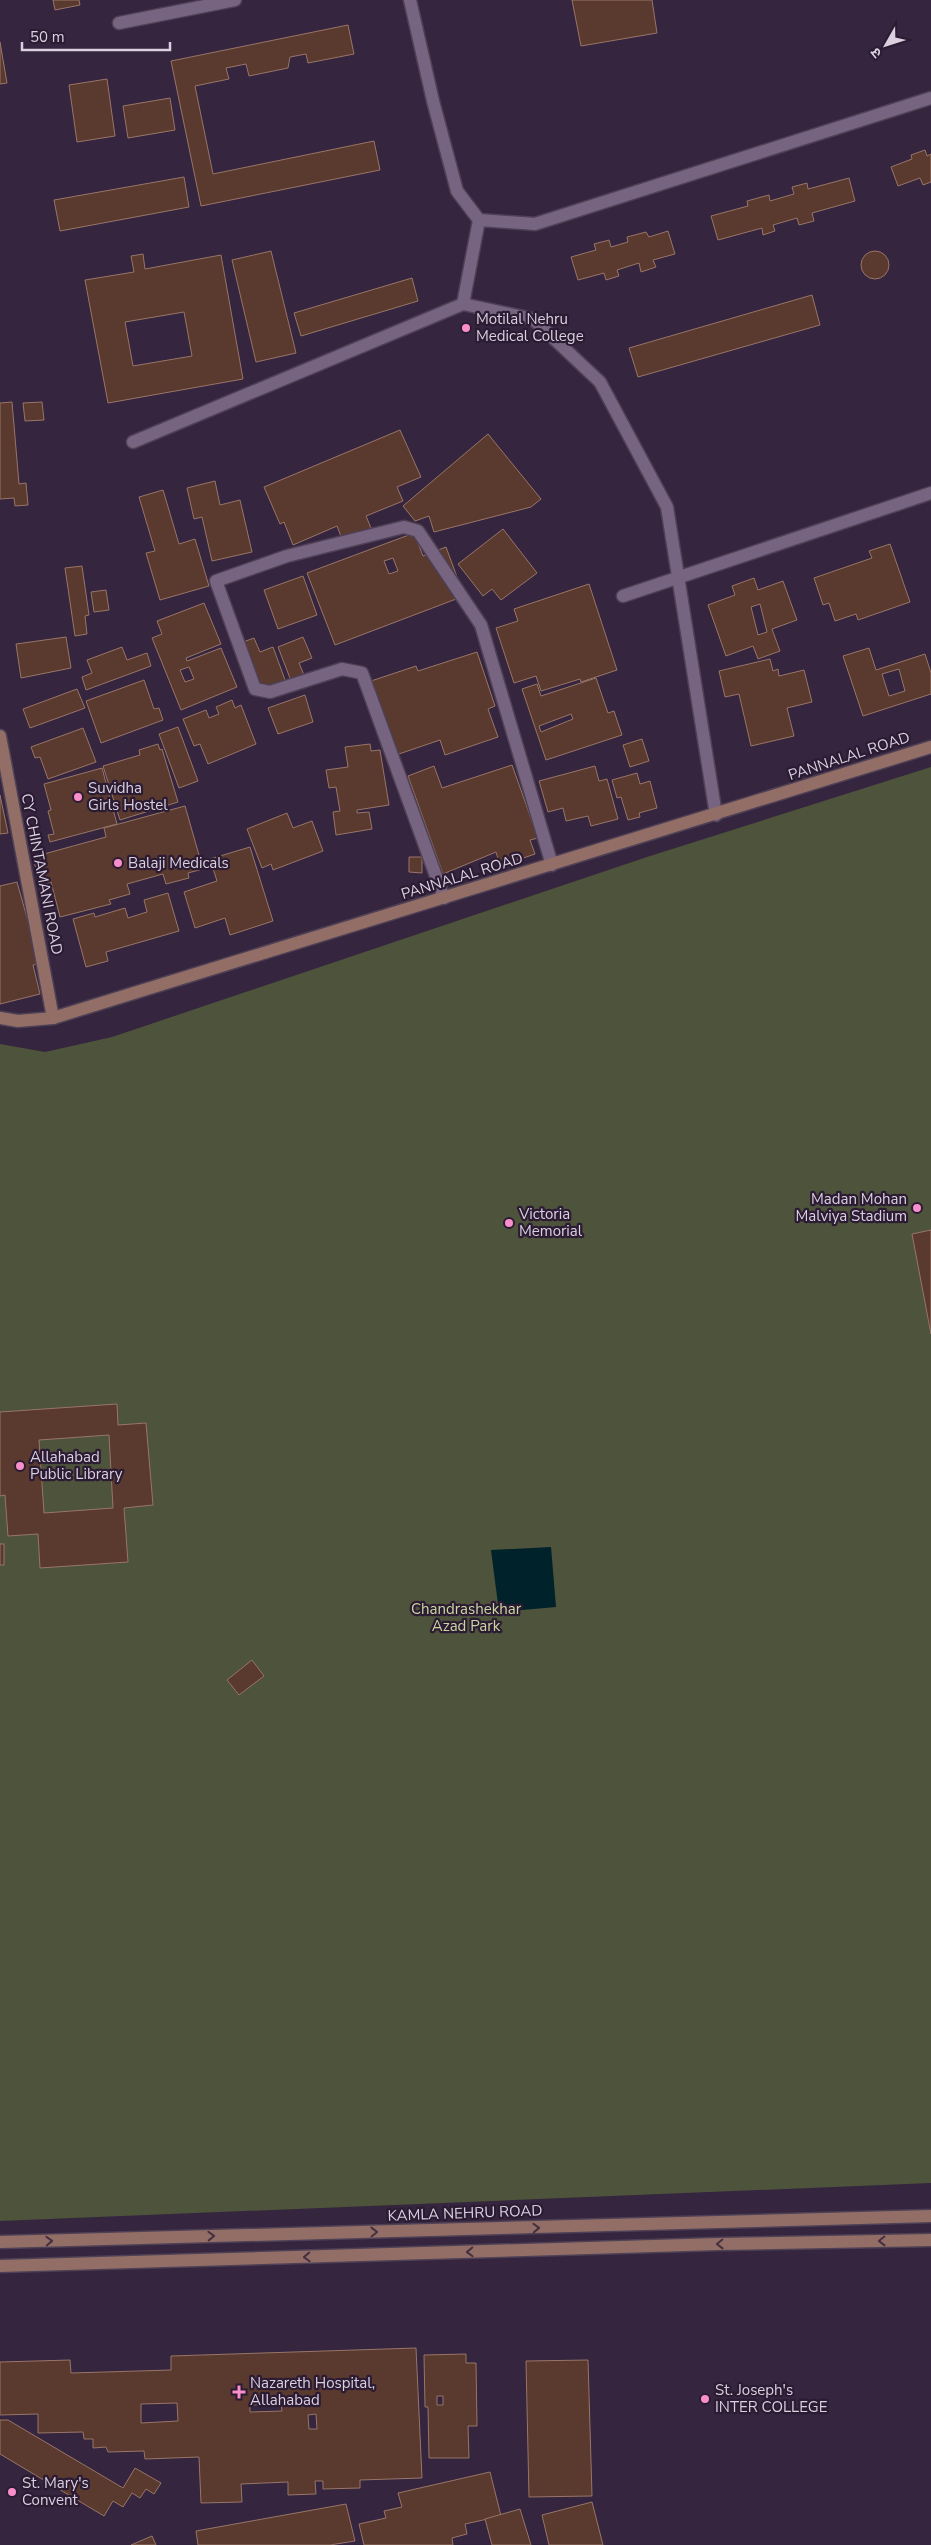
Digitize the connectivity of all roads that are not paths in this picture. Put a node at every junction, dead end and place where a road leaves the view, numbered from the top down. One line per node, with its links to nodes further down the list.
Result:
1 (235, 0): 3 (street)
2 (410, 0): 5 (street)
3 (119, 23)
4 (931, 98): 5 (street)
5 (480, 220): 6 (street)
6 (462, 304): 7 (street); 9 (street)
7 (132, 442)
8 (931, 494): 9 (street)
9 (679, 578): 10 (street); 13 (street)
10 (623, 596)
11 (0, 740): 17 (main road, CY CHINTAMANI ROAD)
12 (931, 747): 13 (main road, PANNALAL ROAD)
13 (716, 815): 14 (main road, PANNALAL ROAD)
14 (552, 865): 15 (main road, PANNALAL ROAD); 15 (street)
15 (444, 898): 17 (main road, PANNALAL ROAD)
16 (0, 1018): 17 (main road, PANNALAL ROAD)
17 (53, 1018)
18 (931, 2216): 20 (main road, KAMLA NEHRU ROAD, one-way to 18)
19 (931, 2240): 21 (main road, one-way to 21)
20 (0, 2242)
21 (0, 2266)

